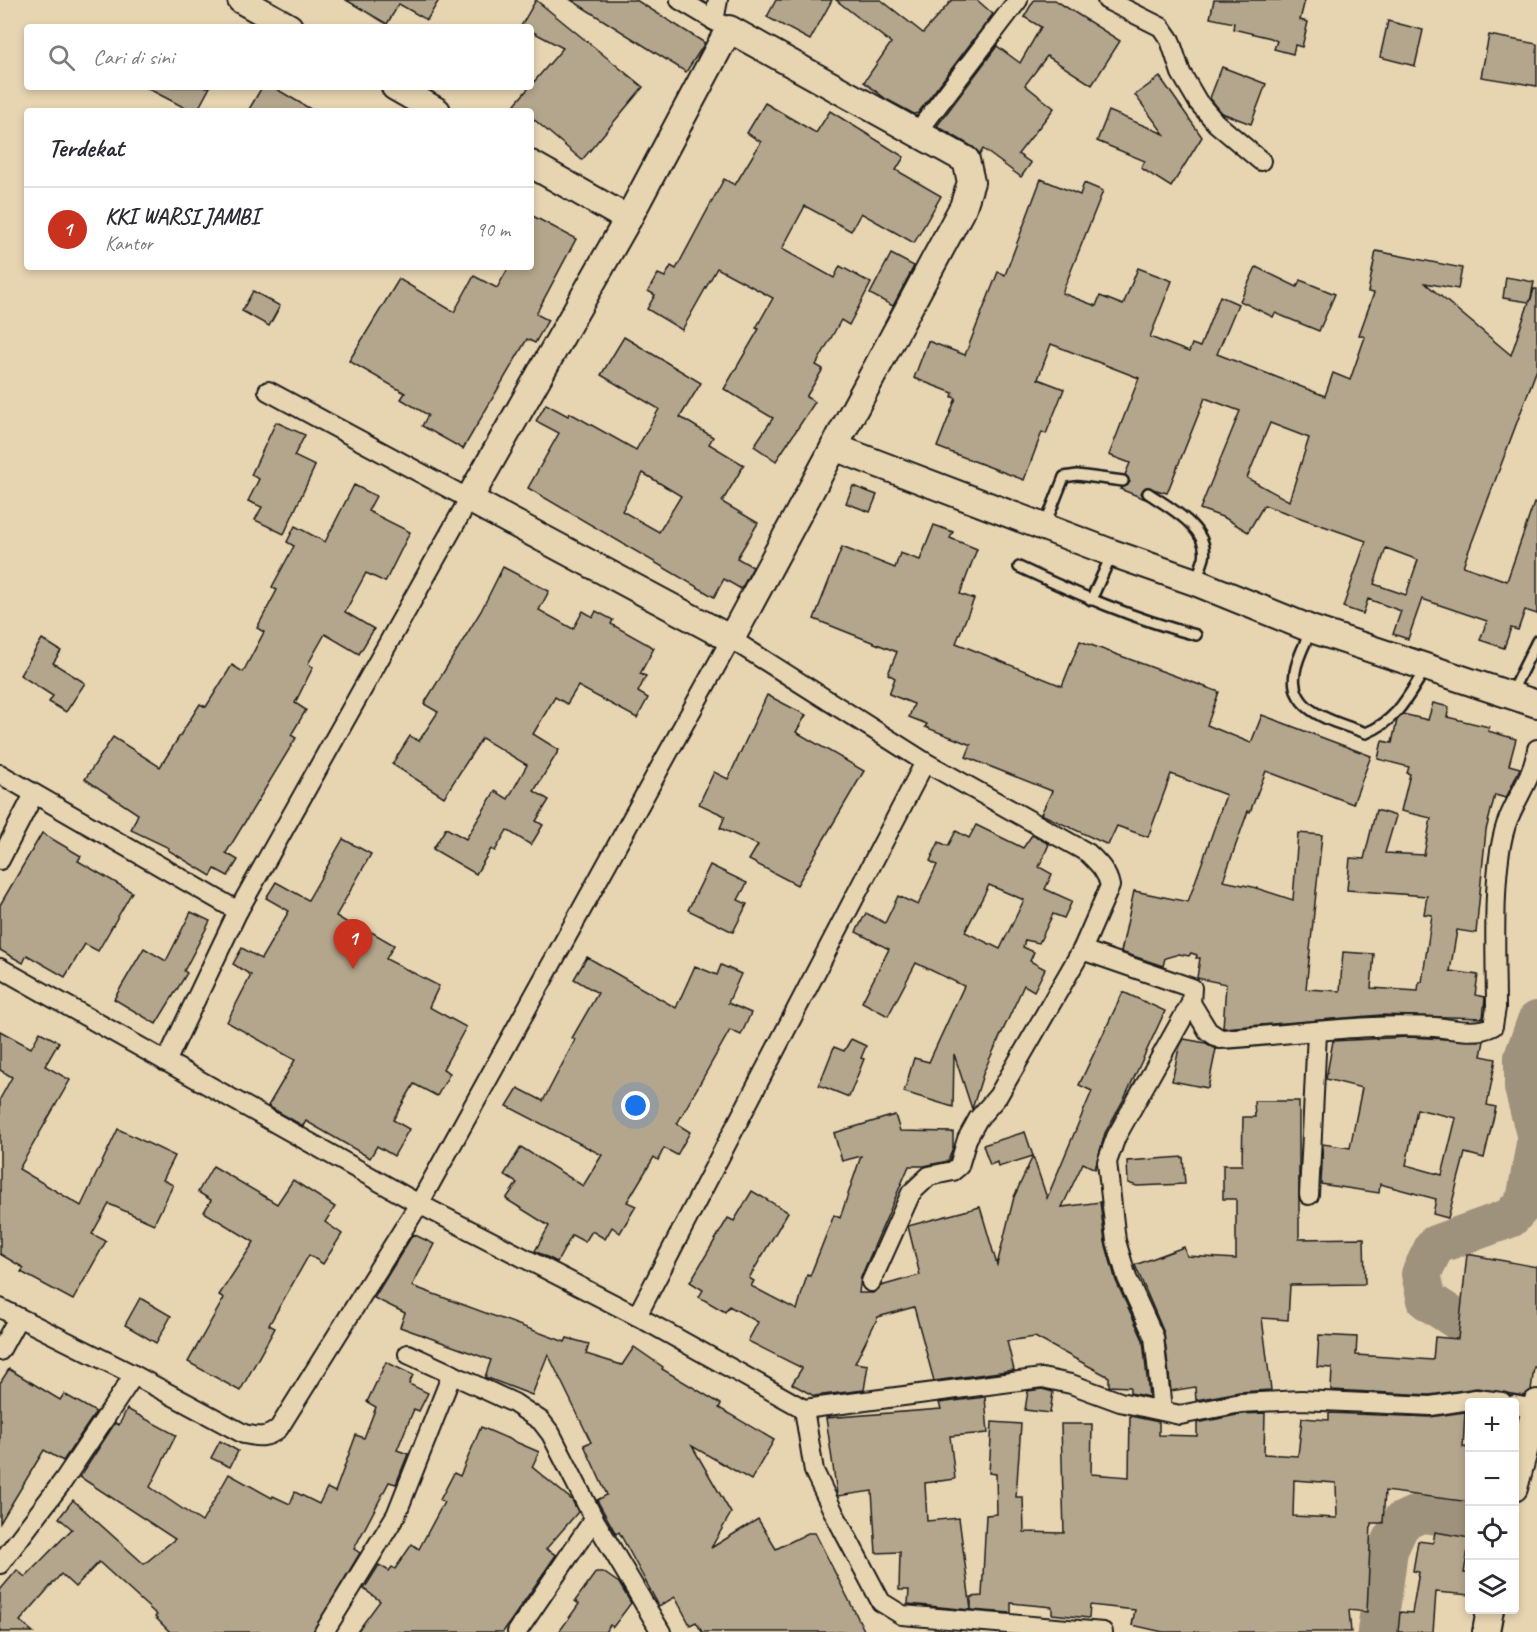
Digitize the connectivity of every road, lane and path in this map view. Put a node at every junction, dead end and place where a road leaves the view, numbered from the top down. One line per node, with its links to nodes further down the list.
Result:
1 (241, 0): 6 (street)
2 (680, 0): 7 (street)
3 (718, 0): 7 (street)
4 (1018, 0): 10 (street)
5 (1107, 0): 11 (street)
6 (284, 24)
7 (722, 25): 10 (street); 13 (street)
8 (400, 90): 9 (street)
9 (432, 108)
10 (916, 134): 15 (street)
11 (1261, 162)
12 (534, 166): 13 (street)
13 (628, 219): 18 (street)
14 (268, 391): 18 (street)
15 (834, 447): 19 (street); 26 (street)
16 (1123, 481): 19 (lane)
17 (1148, 493): 22 (lane)
18 (469, 499): 26 (street); 36 (street)
19 (1044, 528): 20 (street)
20 (1112, 553): 22 (street); 23 (lane)
21 (1019, 567): 23 (lane)
22 (1195, 582): 24 (street)
23 (1091, 600): 25 (lane)
24 (1311, 629): 28 (street); 28 (lane)
25 (1196, 634)
26 (731, 639): 32 (street); 43 (street)
27 (1537, 641): 29 (lane)
28 (1426, 668): 29 (street)
29 (1510, 695): 30 (street)
30 (1537, 704)
31 (1537, 749): 40 (street)
32 (925, 762): 37 (street); 46 (street)
33 (0, 774): 34 (street)
34 (34, 794): 35 (street); 36 (street)
35 (0, 860)
36 (238, 911): 41 (street)
37 (1082, 950): 39 (street); 44 (street)
38 (0, 968): 41 (street)
39 (1191, 1003): 40 (street); 55 (street)
40 (1317, 1033): 42 (street)
41 (166, 1062): 43 (street)
42 (1309, 1195)
43 (419, 1204): 46 (street); 51 (street)
44 (871, 1282)
45 (0, 1308): 47 (street)
46 (637, 1316): 54 (street)
47 (18, 1318): 48 (street); 51 (street)
48 (0, 1351)
49 (408, 1354): 50 (street)
50 (452, 1374): 57 (street); 60 (street)
51 (134, 1375): 58 (street)
52 (1465, 1401): 55 (street)
53 (1529, 1406): 56 (street)
54 (804, 1409): 55 (street); 63 (street)
55 (1162, 1409)
56 (1519, 1465)
57 (594, 1519): 61 (street); 62 (street)
58 (0, 1564)
59 (1489, 1614): 64 (street)
60 (324, 1632)
61 (518, 1632)
62 (661, 1632)
63 (1103, 1632)
64 (1486, 1632)

